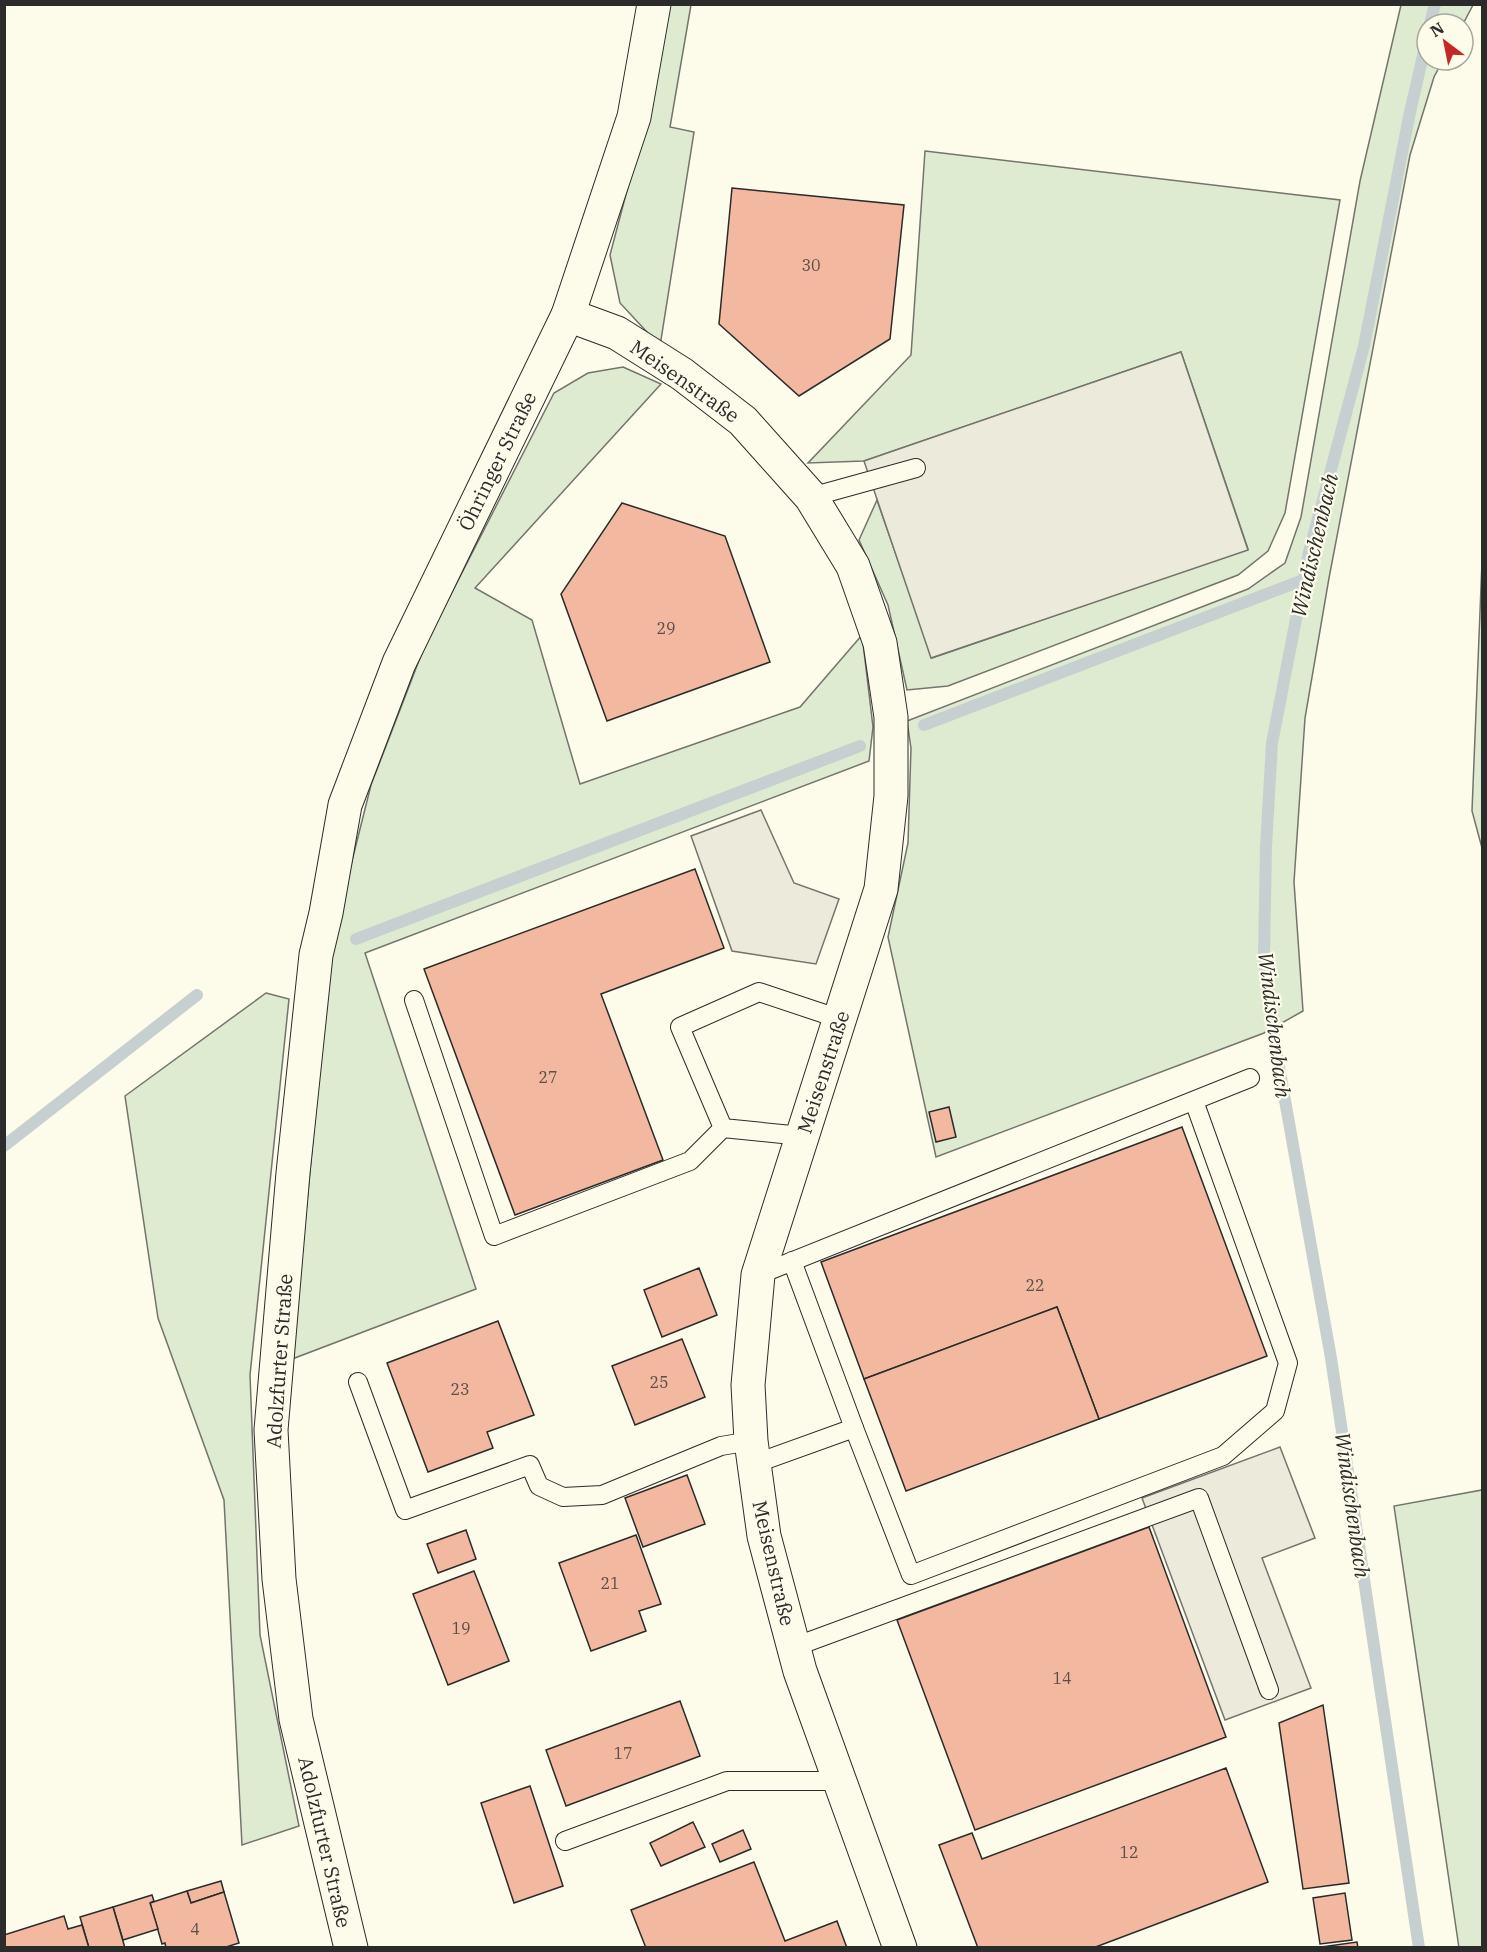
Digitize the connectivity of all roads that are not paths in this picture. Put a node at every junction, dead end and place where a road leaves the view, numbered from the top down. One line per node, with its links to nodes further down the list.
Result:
1 (654, 4): 2 (main road, Öhringer Straße)
2 (568, 315): 4 (main road, Meisenstraße); 5 (main road, Öhringer Straße)
3 (916, 468): 4 (lane)
4 (811, 497): 7 (main road, Meisenstraße)
5 (326, 913): 21 (main road, Adolzfurter Straße)
6 (414, 1000): 10 (lane)
7 (840, 1019): 10 (lane); 11 (main road, Meisenstraße)
8 (1250, 1078): 9 (lane)
9 (1194, 1101): 12 (lane); 15 (lane)
10 (723, 1128): 11 (lane)
11 (802, 1136): 13 (main road, Meisenstraße)
12 (792, 1261): 13 (lane); 15 (lane)
13 (758, 1275): 16 (main road, Meisenstraße)
14 (358, 1382): 16 (lane)
15 (854, 1428): 16 (lane)
16 (753, 1453): 17 (main road, Meisenstraße)
17 (794, 1647): 18 (lane); 19 (main road, Meisenstraße)
18 (1269, 1690)
19 (840, 1781): 20 (lane); 22 (main road, Meisenstraße)
20 (565, 1842)
21 (351, 1947)
22 (900, 1947)

